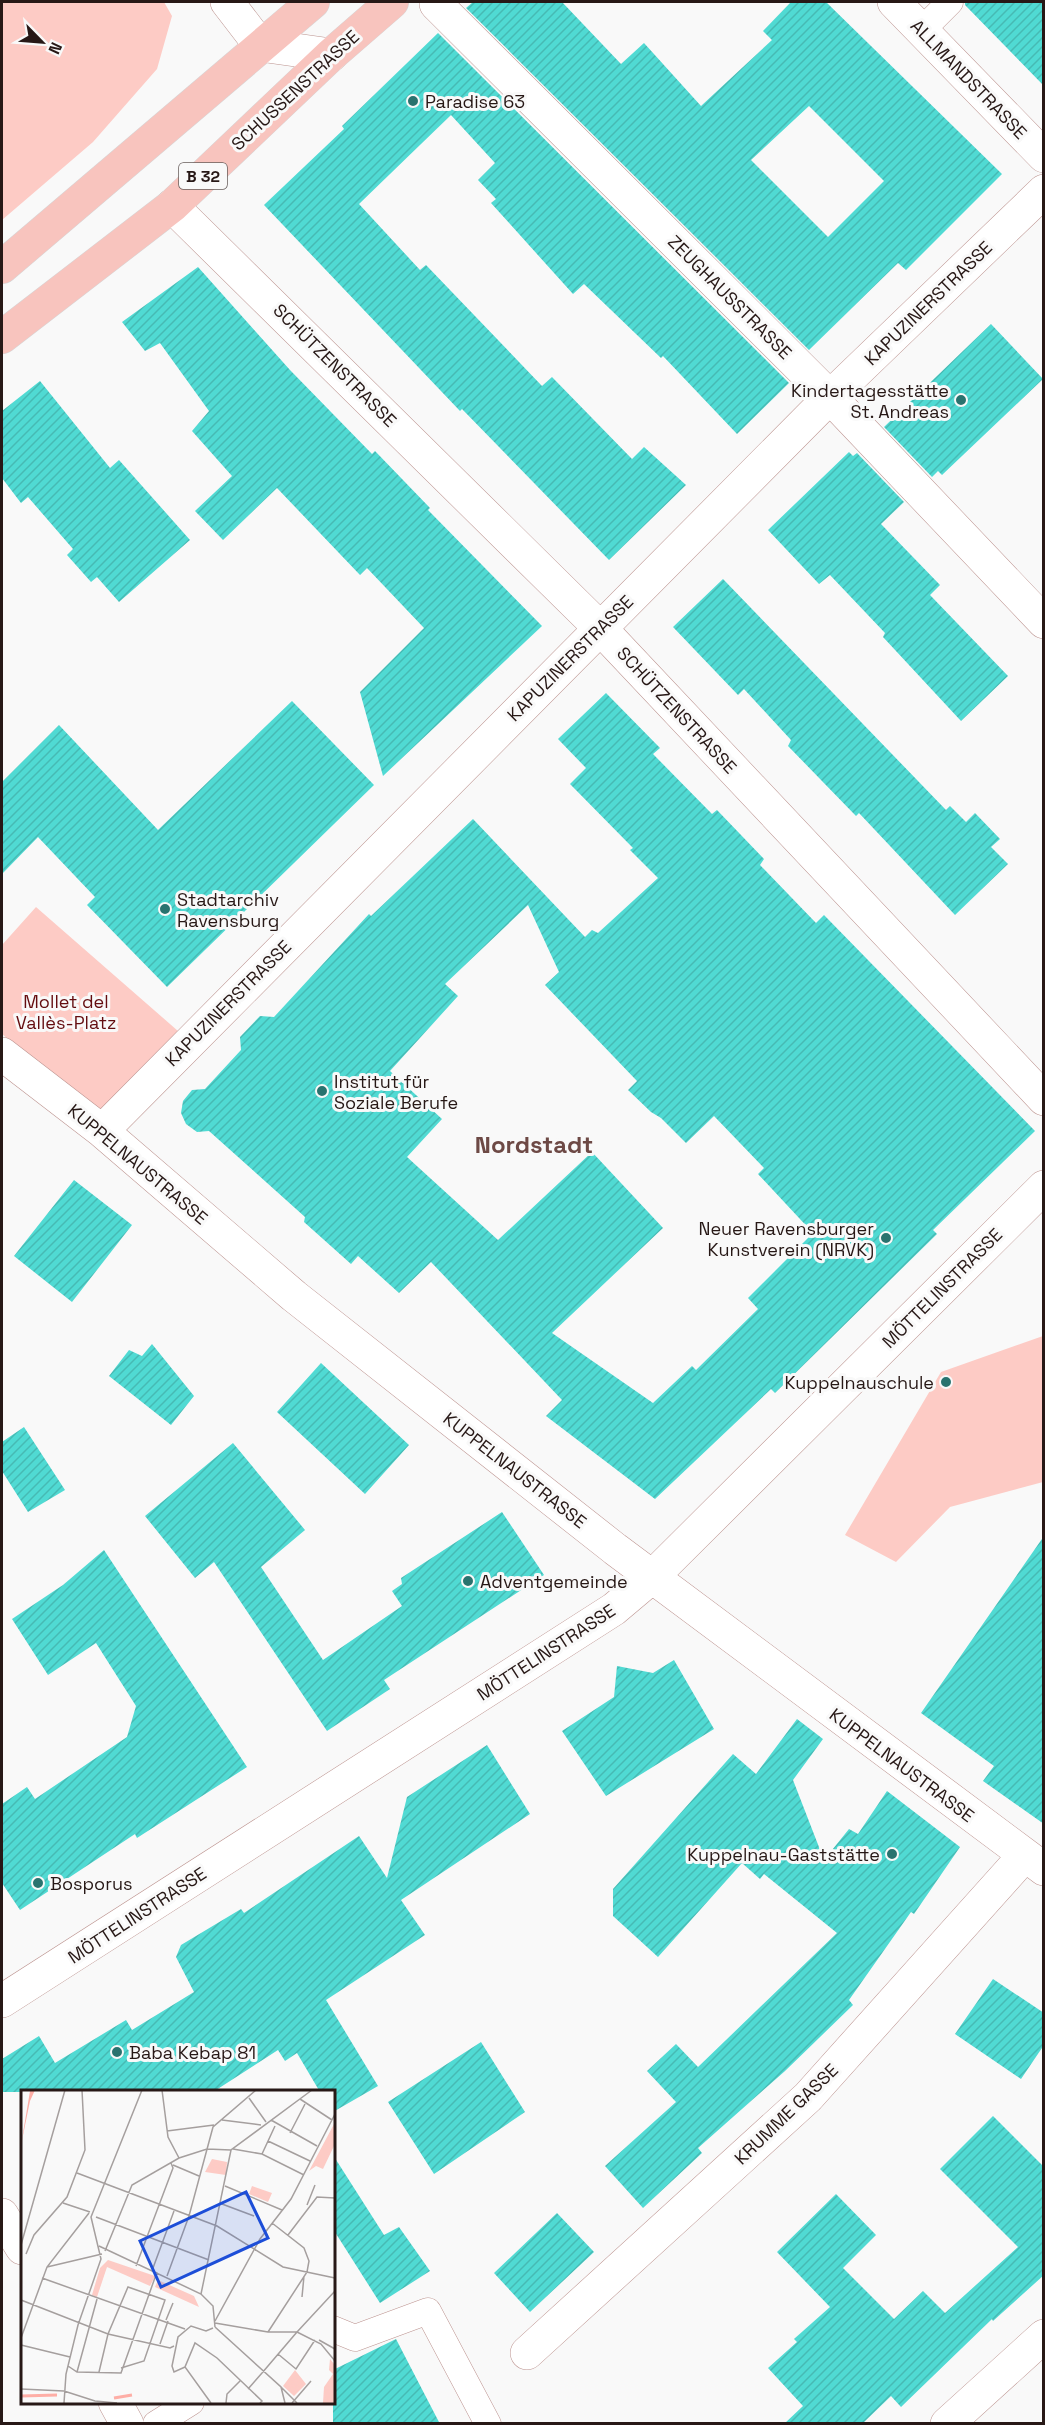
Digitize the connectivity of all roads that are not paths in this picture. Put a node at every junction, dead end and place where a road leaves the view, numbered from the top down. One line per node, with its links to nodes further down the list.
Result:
1 (227, 2): 8 (street)
2 (313, 2): 8 (main road)
3 (392, 2): 9 (main road, SCHUSSENSTRASSE / B 32)
4 (894, 2): 7 (street, ALLMANDSTRASSE)
5 (950, 2): 7 (lane)
6 (436, 4): 15 (street, ZEUGHAUSSTRASSE)
7 (922, 30): 10 (street, ALLMANDSTRASSE)
8 (260, 45): 9 (street); 13 (main road)
9 (331, 55): 12 (main road, SCHUSSENSTRASSE / B 32)
10 (1044, 156)
11 (1044, 191): 15 (street, KAPUZINERSTRASSE)
12 (172, 206): 14 (main road, SCHUSSENSTRASSE / B 32); 17 (street, SCHÜTZENSTRASSE)
13 (2, 267)
14 (2, 337)
15 (830, 397): 16 (street, ZEUGHAUSSTRASSE); 17 (street, KAPUZINERSTRASSE)
16 (1044, 622)
17 (600, 628): 19 (street, SCHÜTZENSTRASSE); 20 (street, KAPUZINERSTRASSE)
18 (2, 1054): 20 (street, KUPPELNAUSTRASSE)
19 (1044, 1100)
20 (102, 1131): 22 (street, KUPPELNAUSTRASSE)
21 (1044, 1187): 22 (street, MÖTTELINSTRASSE)
22 (651, 1577): 23 (street, KUPPELNAUSTRASSE); 24 (street, MÖTTELINSTRASSE)
23 (1034, 1862): 29 (street, KRUMME GASSE)
24 (2, 2001)
25 (2, 2215): 26 (street)
26 (21, 2246)
27 (334, 2329): 34 (lane)
28 (1044, 2336): 35 (street)
29 (527, 2353)
30 (116, 2404): 32 (street)
31 (189, 2404): 33 (lane)
32 (127, 2424)
33 (156, 2424)
34 (488, 2424)
35 (947, 2424)

